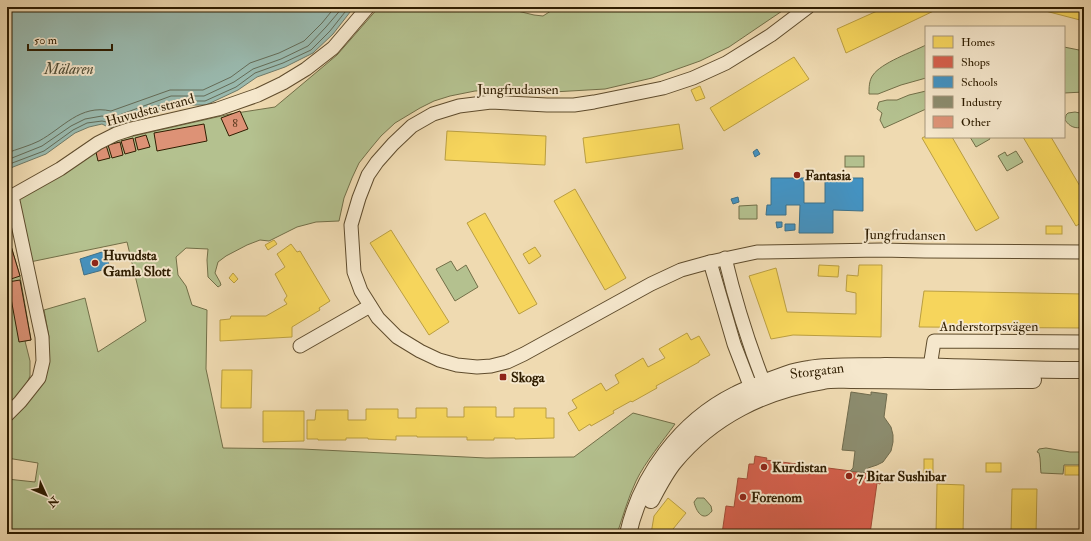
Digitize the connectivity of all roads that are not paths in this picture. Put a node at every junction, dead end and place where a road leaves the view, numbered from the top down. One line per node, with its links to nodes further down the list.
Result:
1 (368, 7): 13 (street, Huvudsta strand)
2 (808, 7): 6 (street, Jungfrudansen)
3 (1084, 252): 4 (street, Jungfrudansen)
4 (726, 258): 5 (street, Jungfrudansen); 12 (street)
5 (710, 262): 6 (street, Jungfrudansen); 12 (street)
6 (370, 306): 8 (street)
7 (1084, 342): 10 (street, Anderstorpsvägen)
8 (300, 346)
9 (1084, 370): 10 (street, Storgatan)
10 (930, 374): 11 (street, Storgatan); 12 (street, Storgatan)
11 (1084, 380)
12 (760, 391): 14 (street, Storgatan); 15 (street, Storgatan)
13 (7, 415)
14 (628, 534)
15 (639, 534)

